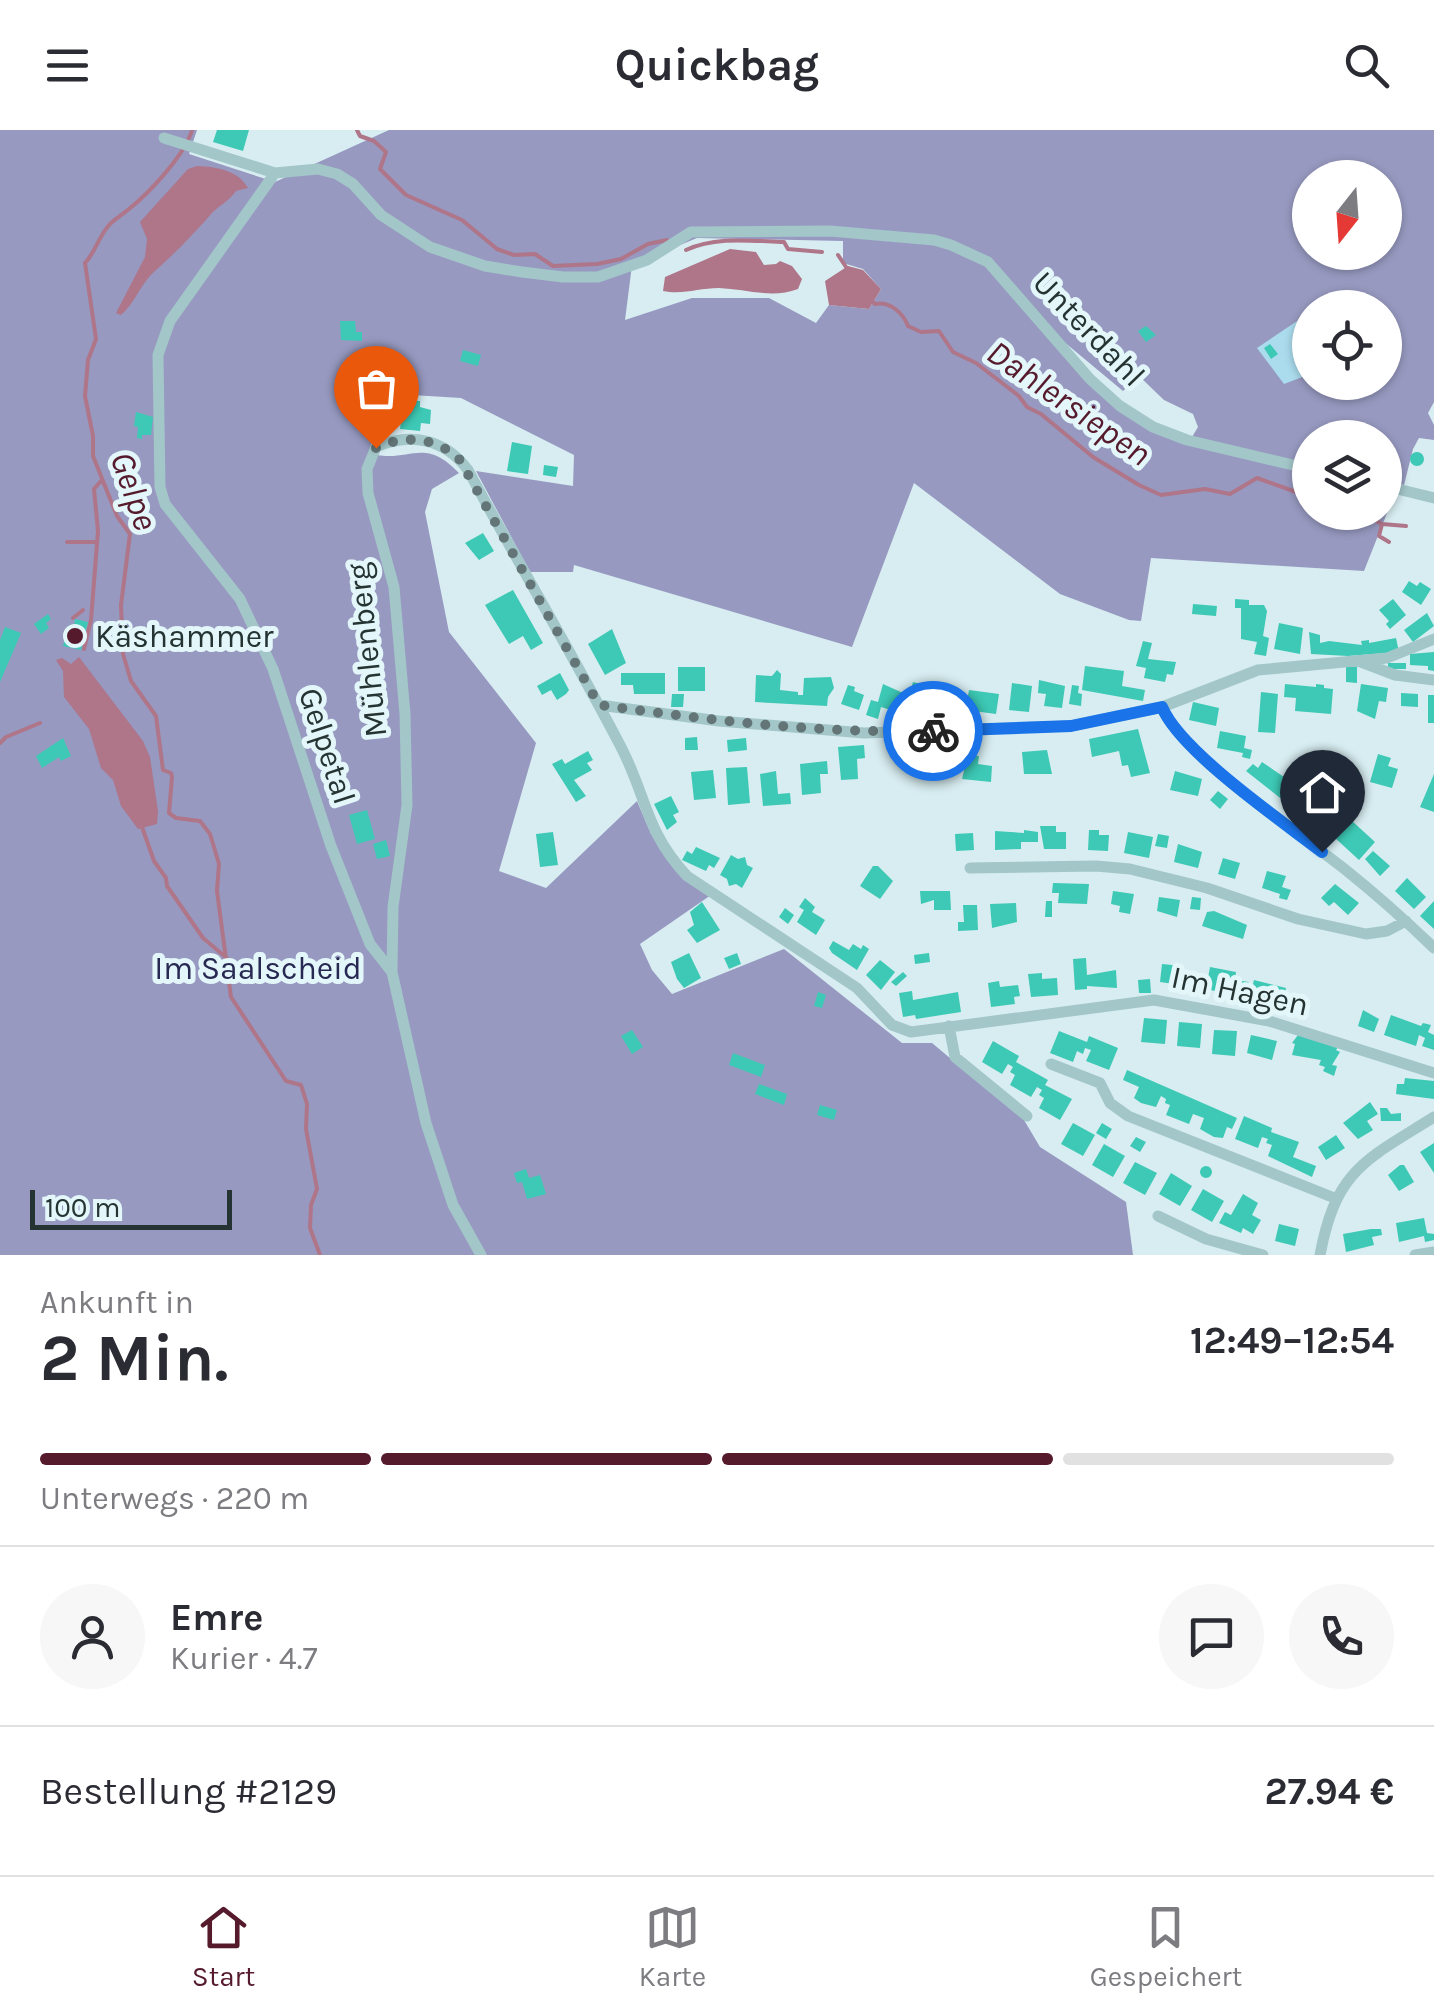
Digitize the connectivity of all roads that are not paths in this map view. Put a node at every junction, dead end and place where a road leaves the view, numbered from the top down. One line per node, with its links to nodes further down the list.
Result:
1 (164, 138): 2 (street)
2 (275, 173): 3 (street, Unterdahl); 14 (street, Gelpetal)
3 (1292, 464)
4 (1402, 490): 5 (street)
5 (1434, 498)
6 (1434, 638): 7 (street)
7 (1359, 661): 8 (street); 10 (street)
8 (1434, 680)
9 (599, 705): 10 (street); 14 (street, Mühlenberg); 16 (street, Mühlenberg)
10 (1162, 707): 12 (street)
11 (970, 868): 12 (street)
12 (1406, 922): 13 (street)
13 (1434, 948)
14 (392, 972): 24 (street, Gelpetal)
15 (949, 1026): 16 (street, Im Hagen); 18 (street, Im Hagen); 19 (street)
16 (911, 1032)
17 (1050, 1064): 21 (street)
18 (1434, 1073)
19 (1028, 1116)
20 (1434, 1118): 21 (street)
21 (1337, 1200): 26 (street)
22 (1158, 1216): 25 (street)
23 (1434, 1252): 27 (street)
24 (481, 1255)
25 (1263, 1255)
26 (1320, 1255)
27 (1415, 1255)

